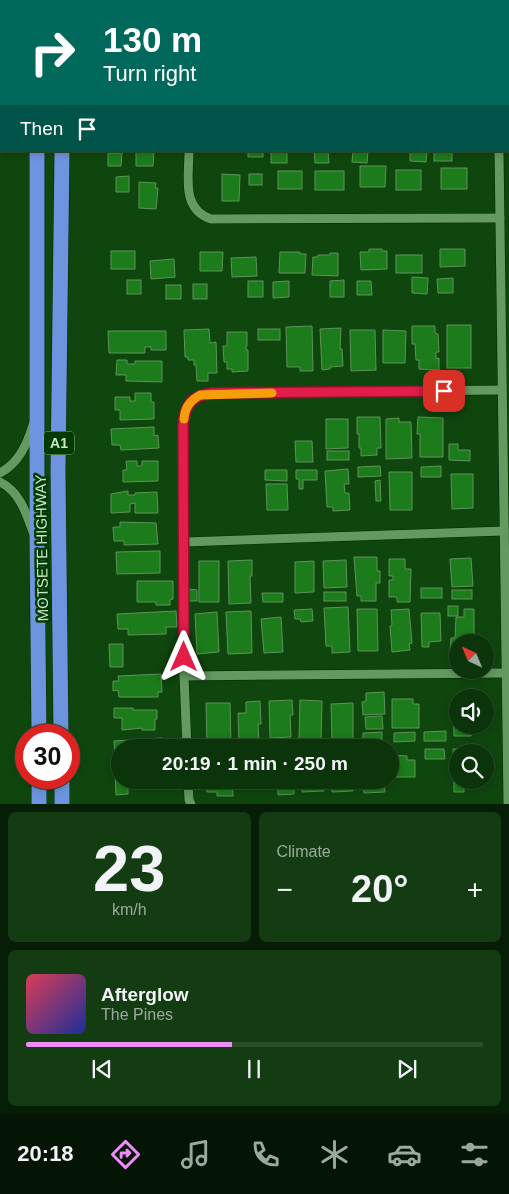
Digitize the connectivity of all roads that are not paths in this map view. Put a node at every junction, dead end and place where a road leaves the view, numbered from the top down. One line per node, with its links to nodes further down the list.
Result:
1 (37, 152): 7 (highway, MOTSETE HIGHWAY / A1)
2 (62, 152): 16 (highway, MOTSETE HIGHWAY / A1)
3 (189, 152): 5 (street)
4 (499, 152): 5 (street)
5 (500, 218): 6 (street)
6 (501, 390): 10 (street); 12 (street)
7 (36, 415): 8 (street); 11 (highway, MOTSETE HIGHWAY / A1)
8 (0, 473)
9 (0, 482): 11 (street)
10 (504, 531): 12 (street); 13 (street)
11 (36, 542): 15 (highway, MOTSETE HIGHWAY / A1)
12 (185, 542): 14 (street)
13 (506, 672): 14 (street); 18 (street)
14 (184, 676): 17 (street)
15 (39, 724)
16 (61, 724)
17 (187, 739)
18 (508, 741): 25 (street)
19 (39, 789): 22 (highway)
20 (62, 789): 23 (highway)
21 (188, 789): 24 (street)
22 (39, 804)
23 (62, 804)
24 (191, 804)
25 (508, 804)

